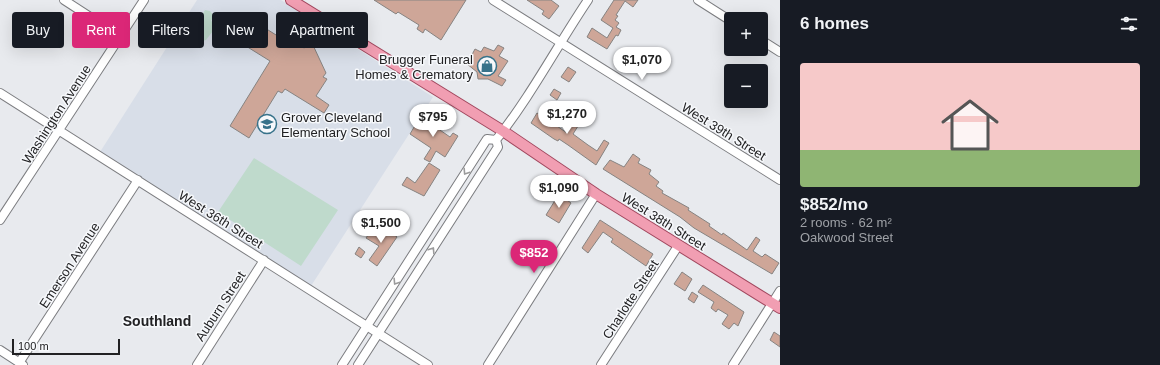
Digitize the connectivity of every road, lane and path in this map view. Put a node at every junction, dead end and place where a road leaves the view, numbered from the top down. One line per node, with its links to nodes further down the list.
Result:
1 (64, 0): 7 (street)
2 (144, 0): 9 (street, Washington Avenue)
3 (290, 0): 16 (main road, West 38th Street)
4 (493, 0): 10 (street, West 39th Street)
5 (588, 0): 10 (street)
6 (698, 0): 8 (street)
7 (82, 12)
8 (724, 17)
9 (130, 22)
10 (560, 41): 16 (street); 19 (street, West 39th Street)
11 (768, 44): 13 (street)
12 (113, 48): 15 (street, Washington Avenue)
13 (780, 52)
14 (0, 93): 15 (street, West 36th Street)
15 (60, 131): 18 (street, West 36th Street); 21 (street, Washington Avenue)
16 (503, 131): 17 (street); 20 (main road, West 38th Street)
17 (496, 140): 26 (street, one-way to 26); 27 (street, one-way to 17)
18 (138, 180): 23 (street, West 36th Street); 29 (street, Emerson Avenue)
19 (780, 180)
20 (596, 194): 22 (main road, West 38th Street); 34 (street)
21 (0, 220)
22 (678, 246): 25 (main road, West 38th Street); 35 (street, Charlotte Street)
23 (264, 260): 26 (street, West 36th Street); 30 (street, Auburn Street)
24 (780, 291): 25 (street)
25 (776, 306): 36 (street)
26 (367, 326): 27 (street, West 36th Street); 31 (street)
27 (379, 333): 32 (street); 33 (street, West 36th Street)
28 (0, 350): 29 (street)
29 (21, 364)
30 (197, 365)
31 (342, 365)
32 (358, 365)
33 (428, 365)
34 (488, 365)
35 (602, 365)
36 (733, 365)

